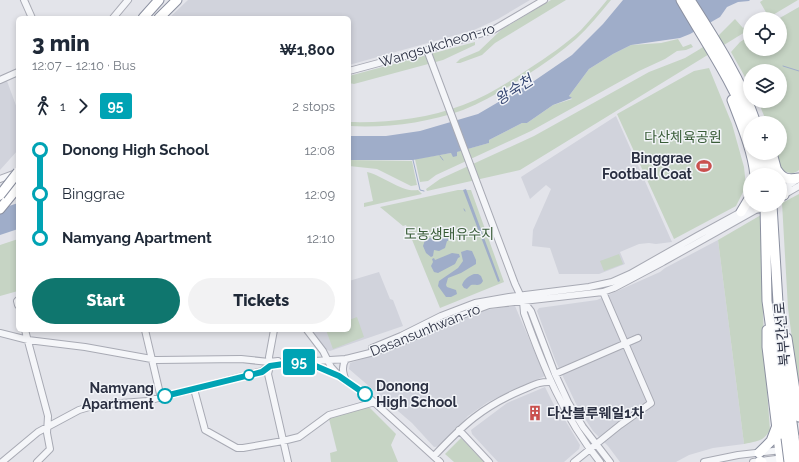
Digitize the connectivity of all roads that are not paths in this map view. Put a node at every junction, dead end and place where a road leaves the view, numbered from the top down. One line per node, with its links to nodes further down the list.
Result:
1 (24, 0): 8 (street)
2 (128, 0): 9 (street)
3 (159, 0): 10 (highway)
4 (177, 0): 11 (highway)
5 (544, 0): 12 (street, Wangsukcheon-ro)
6 (681, 0): 14 (highway)
7 (690, 0): 14 (highway)
8 (31, 16)
9 (115, 16)
10 (145, 16)
11 (161, 16)
12 (428, 53): 13 (street, Wangsukcheon-ro); 40 (street)
13 (351, 71)
14 (726, 72): 17 (highway); 18 (highway); 19 (highway); 20 (highway)
15 (16, 73): 16 (street)
16 (0, 80)
17 (743, 83)
18 (745, 116)
19 (754, 116)
20 (753, 168)
21 (16, 173): 26 (street)
22 (16, 175): 31 (highway, bridge)
23 (16, 176): 26 (street)
24 (787, 178): 25 (highway)
25 (799, 178): 28 (street)
26 (0, 180)
27 (799, 186): 30 (street)
28 (787, 187)
29 (16, 189): 32 (highway)
30 (787, 189)
31 (0, 195)
32 (0, 209)
33 (743, 209): 34 (highway)
34 (741, 212): 40 (street, Dasansunhwan-ro)
35 (753, 212): 38 (street, Dasansunhwan-ro)
36 (764, 212): 41 (highway)
37 (765, 212): 39 (highway, 북부간선로)
38 (603, 292): 40 (street, Dasansunhwan-ro); 49 (street)
39 (778, 294): 63 (highway); 67 (highway, 북부간선로)
40 (522, 298): 51 (street, Dasansunhwan-ro); 52 (street, Dasansunhwan-ro); 55 (street)
41 (767, 301): 64 (highway); 67 (highway)
42 (26, 332): 48 (street)
43 (145, 332): 50 (street)
44 (274, 332): 54 (street)
45 (309, 332): 52 (street)
46 (0, 333): 48 (street)
47 (638, 338): 49 (street)
48 (28, 340): 50 (street); 65 (street)
49 (625, 344): 55 (street); 69 (street)
50 (151, 359): 54 (street); 61 (street)
51 (346, 359): 52 (street, Dasansunhwan-ro); 57 (street)
52 (328, 360): 53 (street); 56 (street)
53 (301, 362): 54 (street); 56 (street)
54 (268, 363): 60 (street); 68 (street)
55 (551, 374): 58 (street); 59 (street); 69 (street)
56 (339, 376): 57 (street)
57 (346, 381): 62 (street)
58 (543, 381): 59 (street); 66 (street)
59 (551, 382): 70 (street)
60 (194, 389): 61 (street); 68 (street)
61 (161, 398): 65 (street)
62 (375, 402): 68 (street); 72 (street)
63 (799, 417)
64 (776, 426): 74 (highway); 75 (highway)
65 (47, 427): 76 (street); 77 (street)
66 (459, 430): 72 (street); 80 (street)
67 (790, 437): 85 (highway, bridge); 86 (highway, 북부간선로, bridge)
68 (282, 441): 78 (street)
69 (595, 444): 70 (street); 83 (street)
70 (589, 448): 81 (street); 82 (street)
71 (799, 448): 74 (street)
72 (434, 456): 79 (street)
73 (799, 456): 74 (street)
74 (780, 457): 75 (street)
75 (758, 459): 84 (street)
76 (2, 462)
77 (37, 462)
78 (288, 462)
79 (440, 462)
80 (489, 462)
81 (574, 462)
82 (600, 462)
83 (610, 462)
84 (704, 462)
85 (789, 462)
86 (797, 462)

